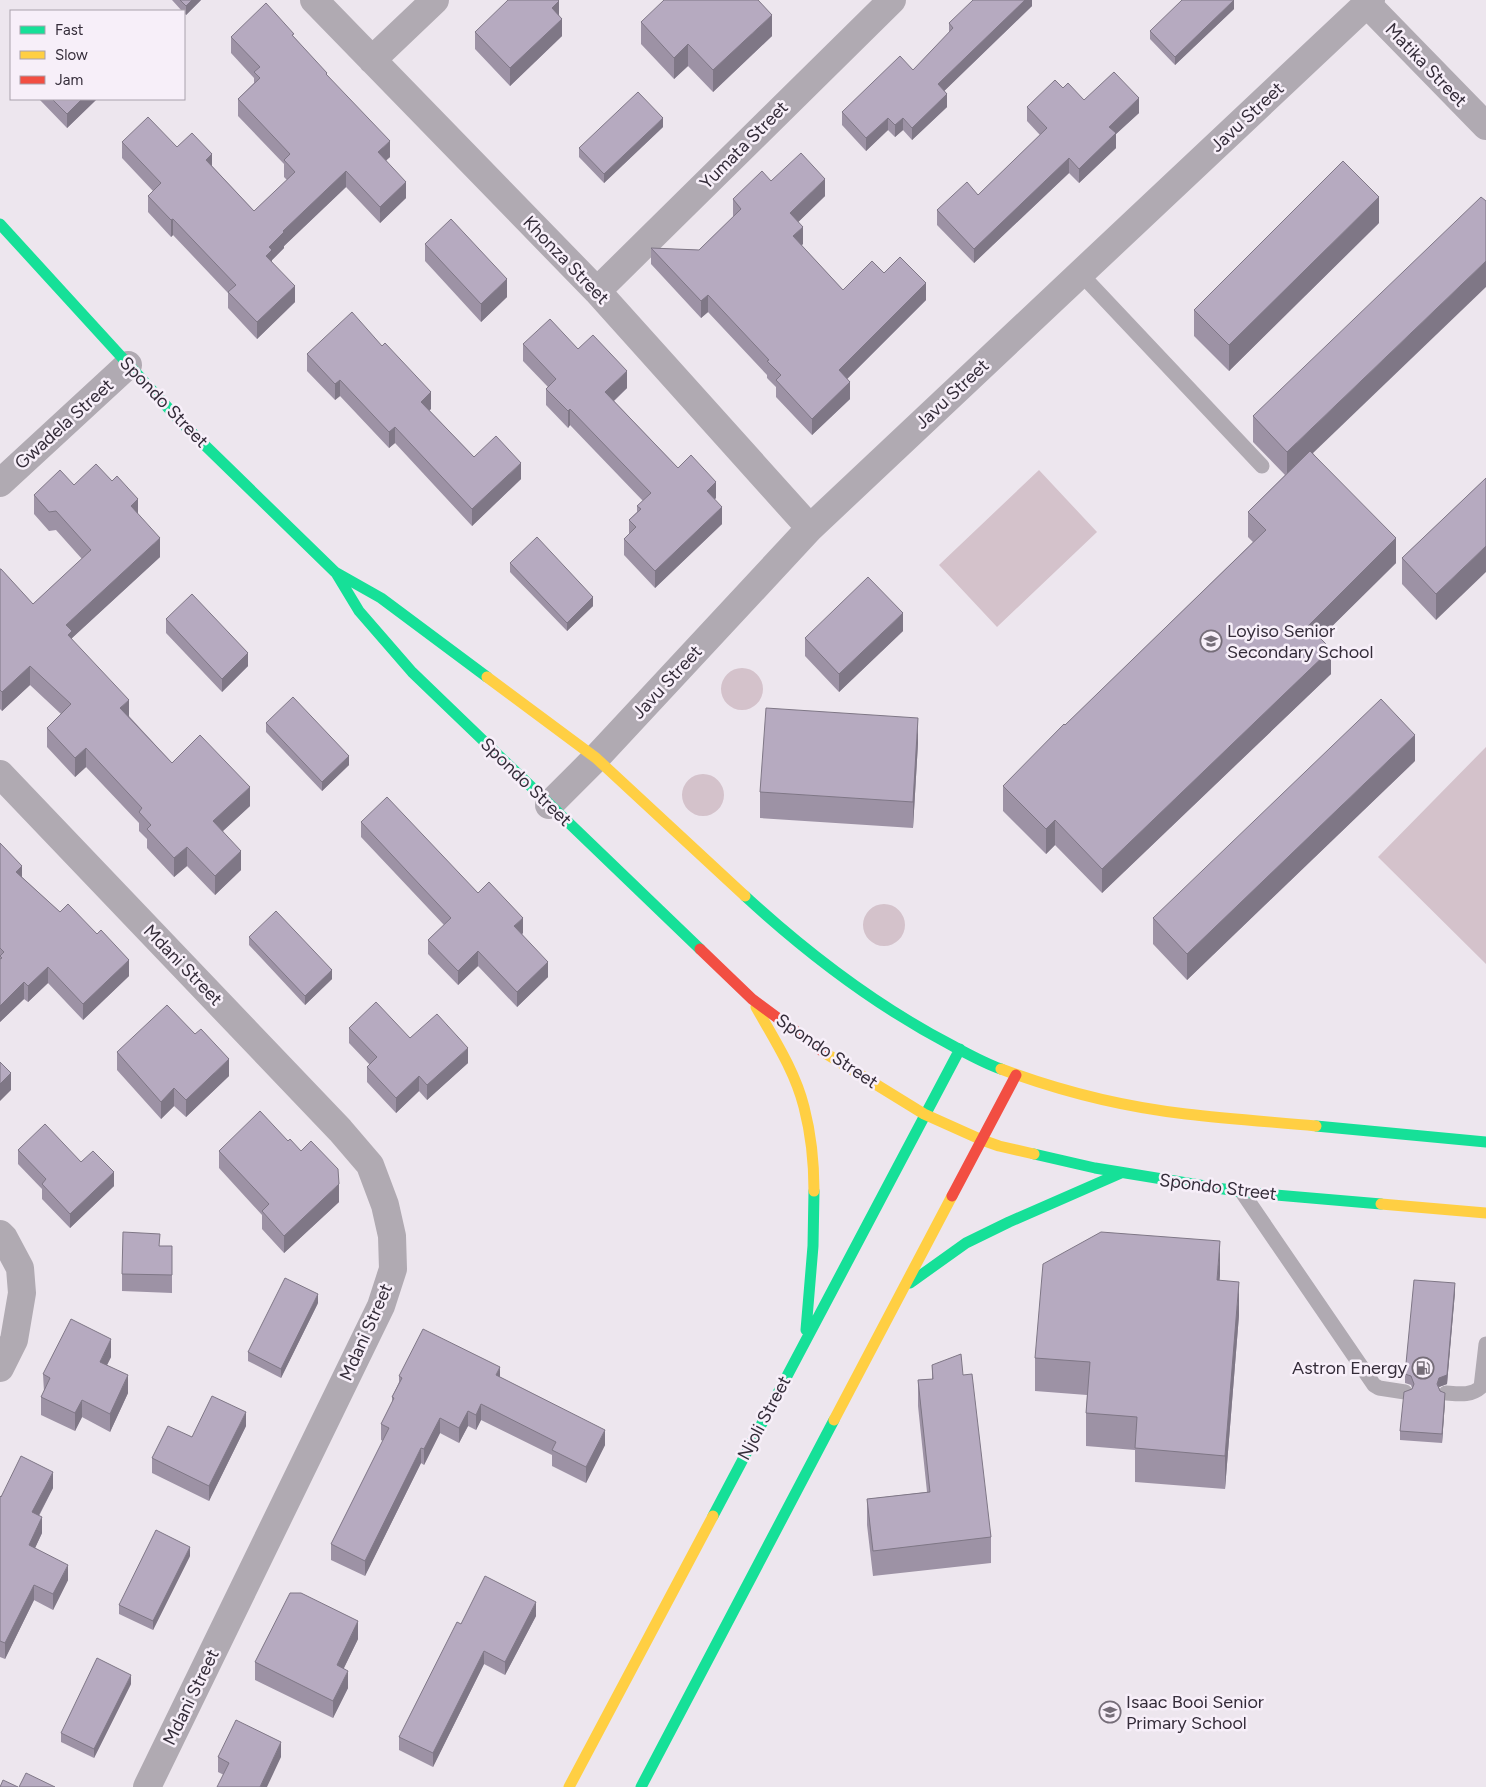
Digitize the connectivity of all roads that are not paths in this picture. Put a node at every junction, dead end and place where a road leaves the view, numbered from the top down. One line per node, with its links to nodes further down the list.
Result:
1 (314, 0): 5 (street, Khonza Street)
2 (435, 0): 5 (street)
3 (892, 0): 9 (street, Yumata Street)
4 (1369, 2): 6 (street, Matika Street); 8 (street, Javu Street)
5 (372, 60): 9 (street, Khonza Street)
6 (1486, 126)
7 (0, 224): 10 (main road, Spondo Street)
8 (1080, 273): 11 (lane); 13 (street, Javu Street)
9 (597, 291): 13 (street, Khonza Street)
10 (128, 366): 12 (street, Gwadela Street); 14 (main road, Spondo Street)
11 (1262, 466)
12 (0, 483)
13 (810, 528): 15 (street, Javu Street)
14 (335, 572): 15 (main road, Spondo Street); 17 (main road, Spondo Street)
15 (596, 758): 17 (street, Javu Street); 19 (main road, Spondo Street)
16 (0, 774): 34 (street, Mdani Street)
17 (549, 805): 18 (main road, Spondo Street)
18 (752, 999): 21 (main road, Spondo Street); 29 (main road)
19 (960, 1049): 20 (main road, Spondo Street); 21 (main road, Njoli Street)
20 (1016, 1075): 22 (main road); 23 (main road, Spondo Street)
21 (924, 1114): 22 (main road, Spondo Street); 29 (main road, Njoli Street)
22 (982, 1140): 24 (main road, Spondo Street); 28 (main road)
23 (1486, 1142)
24 (1121, 1173): 25 (main road, Spondo Street); 28 (main road)
25 (1242, 1192): 26 (main road, Spondo Street); 32 (lane)
26 (1486, 1213)
27 (0, 1234): 31 (street)
28 (905, 1286): 36 (main road)
29 (806, 1338): 35 (main road, Njoli Street)
30 (1485, 1353): 33 (lane)
31 (0, 1368)
32 (1405, 1392)
33 (1446, 1393)
34 (147, 1787)
35 (569, 1787)
36 (641, 1787)

